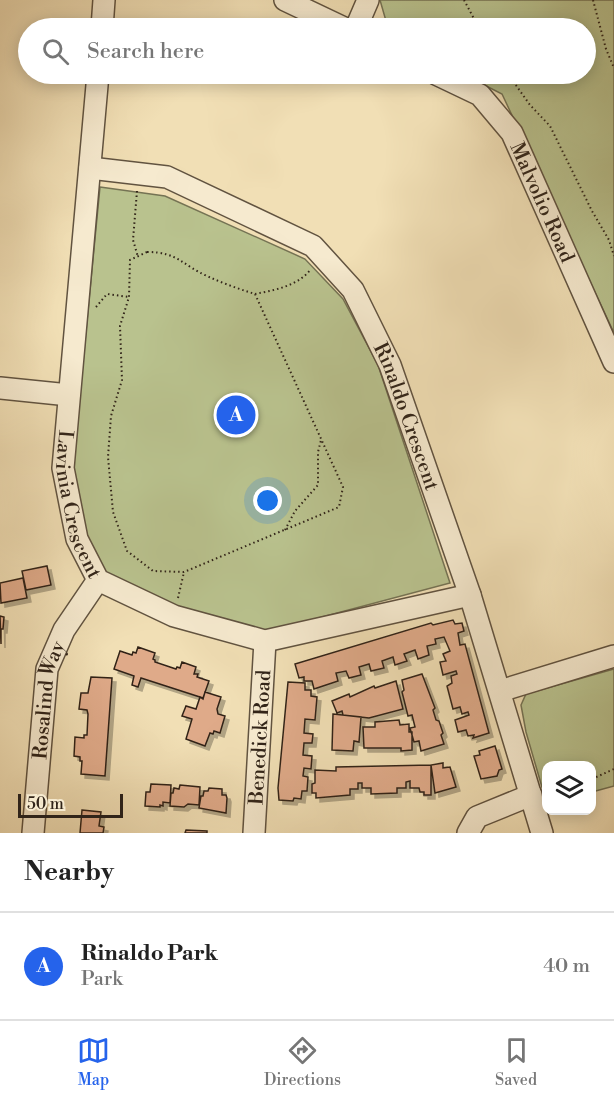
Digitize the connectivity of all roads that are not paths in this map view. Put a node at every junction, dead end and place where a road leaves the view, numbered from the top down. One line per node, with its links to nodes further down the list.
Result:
1 (104, 0): 4 (street)
2 (285, 0): 5 (street)
3 (368, 0): 6 (street)
4 (103, 18)
5 (323, 18)
6 (360, 18)
7 (97, 84): 9 (street, Lavinia Crescent)
8 (457, 84): 10 (street, Malvolio Road)
9 (90, 168): 12 (street, Lavinia Crescent); 14 (street, Rinaldo Crescent)
10 (614, 362)
11 (0, 388): 12 (street)
12 (69, 394): 13 (street, Lavinia Crescent)
13 (98, 580): 15 (street, Lavinia Crescent); 19 (street, Rosalind Way)
14 (470, 595): 15 (street, Lavinia Crescent); 17 (street, Rinaldo Crescent)
15 (265, 641): 20 (street, Benedick Road)
16 (614, 656): 17 (street)
17 (500, 691): 18 (street, Rinaldo Crescent)
18 (531, 795): 21 (street); 22 (street, Rinaldo Crescent)
19 (33, 833)
20 (254, 833)
21 (468, 833)
22 (542, 833)

